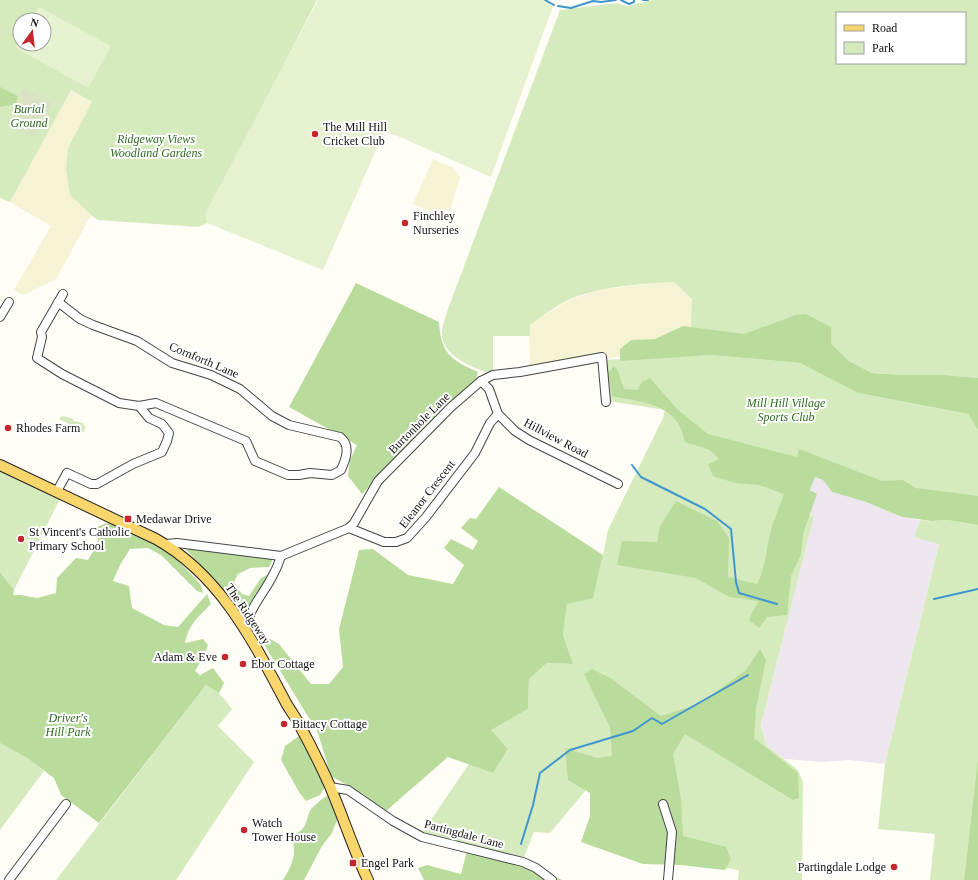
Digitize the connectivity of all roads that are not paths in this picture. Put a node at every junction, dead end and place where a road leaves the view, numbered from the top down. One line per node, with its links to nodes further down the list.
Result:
1 (63, 294): 2 (street)
2 (58, 302): 7 (street); 7 (street, Cornforth Lane)
3 (4, 304): 4 (street)
4 (0, 317)
5 (481, 381): 6 (street, Burtonhole Lane); 8 (street, Hillview Road); 12 (street, Burtonhole Lane)
6 (606, 402)
7 (139, 406): 11 (street)
8 (498, 414): 10 (street, Hillview Road); 12 (street, Eleanor Crescent)
9 (0, 465): 11 (main road, The Ridgeway)
10 (618, 484)
11 (57, 491): 13 (main road, The Ridgeway)
12 (349, 528): 14 (street)
13 (166, 544): 14 (street); 15 (main road, The Ridgeway)
14 (281, 556): 15 (street)
15 (245, 629): 16 (main road, The Ridgeway)
16 (330, 787): 20 (main road, The Ridgeway); 21 (street, Partingdale Lane)
17 (66, 804): 19 (street)
18 (663, 804): 22 (street)
19 (9, 880)
20 (368, 880)
21 (552, 880)
22 (668, 880)

